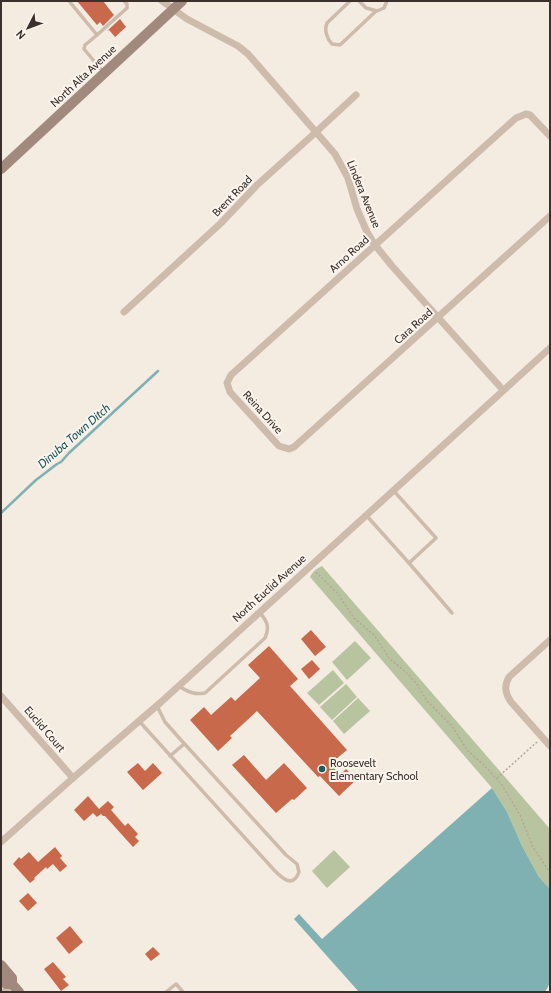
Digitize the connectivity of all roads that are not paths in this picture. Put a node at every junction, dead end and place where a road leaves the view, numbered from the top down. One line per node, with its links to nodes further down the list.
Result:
1 (69, 1): 10 (lane)
2 (124, 1): 10 (lane)
3 (162, 1): 8 (street, Lindera Avenue)
4 (182, 1): 8 (main road, North Alta Avenue)
5 (350, 1): 9 (lane)
6 (359, 1): 9 (lane)
7 (387, 1): 9 (lane)
8 (173, 9): 11 (main road, North Alta Avenue); 13 (street, Lindera Avenue)
9 (376, 11)
10 (97, 35): 11 (lane)
11 (104, 72): 15 (main road, North Alta Avenue)
12 (356, 95): 13 (street, Brent Road)
13 (316, 132): 17 (street, Lindera Avenue); 18 (street, Brent Road)
14 (550, 136): 17 (street, Arno Road)
15 (1, 169)
16 (550, 216): 19 (street, Cara Road)
17 (375, 245): 19 (street, Lindera Avenue); 21 (street, Arno Road)
18 (124, 312)
19 (438, 318): 22 (street, Lindera Avenue); 23 (street, Cara Road)
20 (550, 348): 22 (street, North Euclid Avenue)
21 (227, 383): 23 (street, Reina Drive)
22 (503, 390): 24 (street, North Euclid Avenue)
23 (289, 449)
24 (393, 490): 25 (street, North Euclid Avenue); 26 (lane)
25 (366, 515): 26 (lane); 27 (street, North Euclid Avenue)
26 (409, 563): 28 (lane)
27 (260, 612): 30 (street, North Euclid Avenue); 30 (lane)
28 (452, 613)
29 (550, 640): 35 (street)
30 (178, 686): 32 (street, North Euclid Avenue)
31 (1, 696): 37 (street, Euclid Court)
32 (157, 706): 33 (street, North Euclid Avenue); 34 (lane)
33 (139, 721): 36 (lane); 37 (street, North Euclid Avenue)
34 (184, 744): 36 (lane); 36 (lane)
35 (550, 746)
36 (170, 756)
37 (73, 778): 38 (street, North Euclid Avenue)
38 (1, 842)
39 (1, 965): 41 (main road)
40 (1, 978): 41 (main road)
41 (17, 990): 42 (street)
42 (4, 992)
43 (166, 992): 44 (lane)
44 (183, 992)

